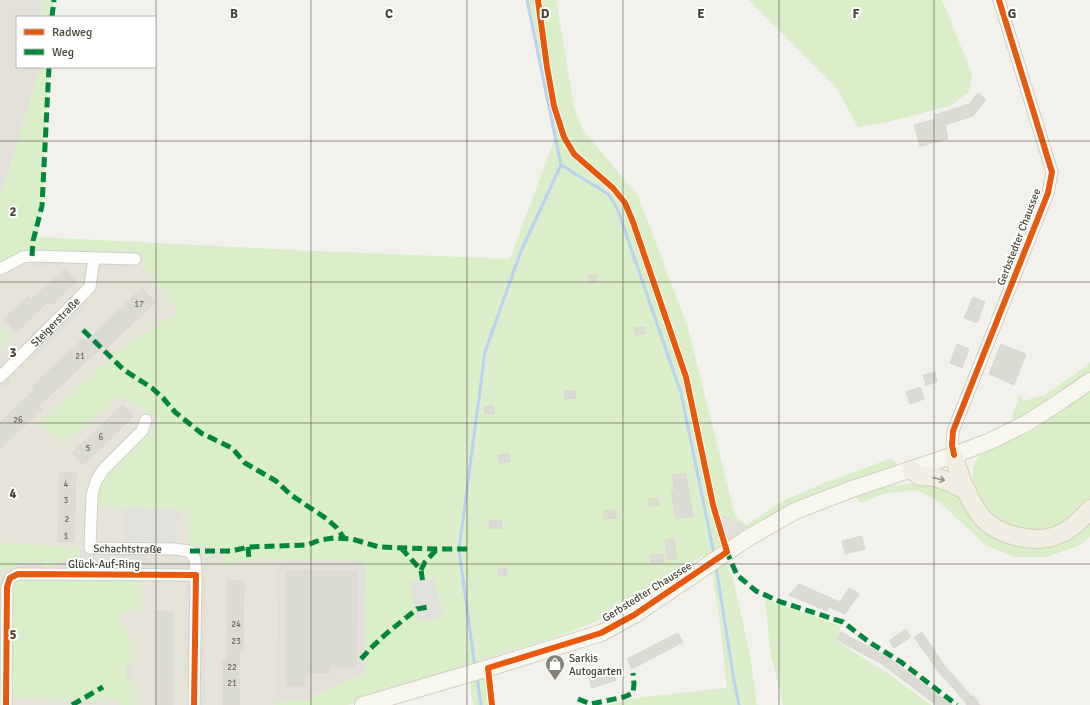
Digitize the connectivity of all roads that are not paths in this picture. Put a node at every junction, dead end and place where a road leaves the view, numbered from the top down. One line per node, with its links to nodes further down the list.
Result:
1 (999, 0): 8 (street, Gerbstedter Chaussee)
2 (94, 258): 3 (street); 4 (street); 5 (street, Steigerstraße)
3 (135, 259)
4 (0, 269)
5 (0, 377)
6 (1090, 381): 8 (main road, Gerbstedter Chaussee)
7 (146, 420): 12 (street, Schachtstraße)
8 (954, 455): 9 (main road, Gerbstedter Chaussee); 10 (main road)
9 (911, 470): 10 (main road, one-way to 10); 15 (main road, Gerbstedter Chaussee)
10 (967, 491): 11 (main road)
11 (1090, 509)
12 (196, 575): 13 (street, Glück-Auf-Ring); 14 (street)
13 (6, 705)
14 (194, 705)
15 (363, 705)

